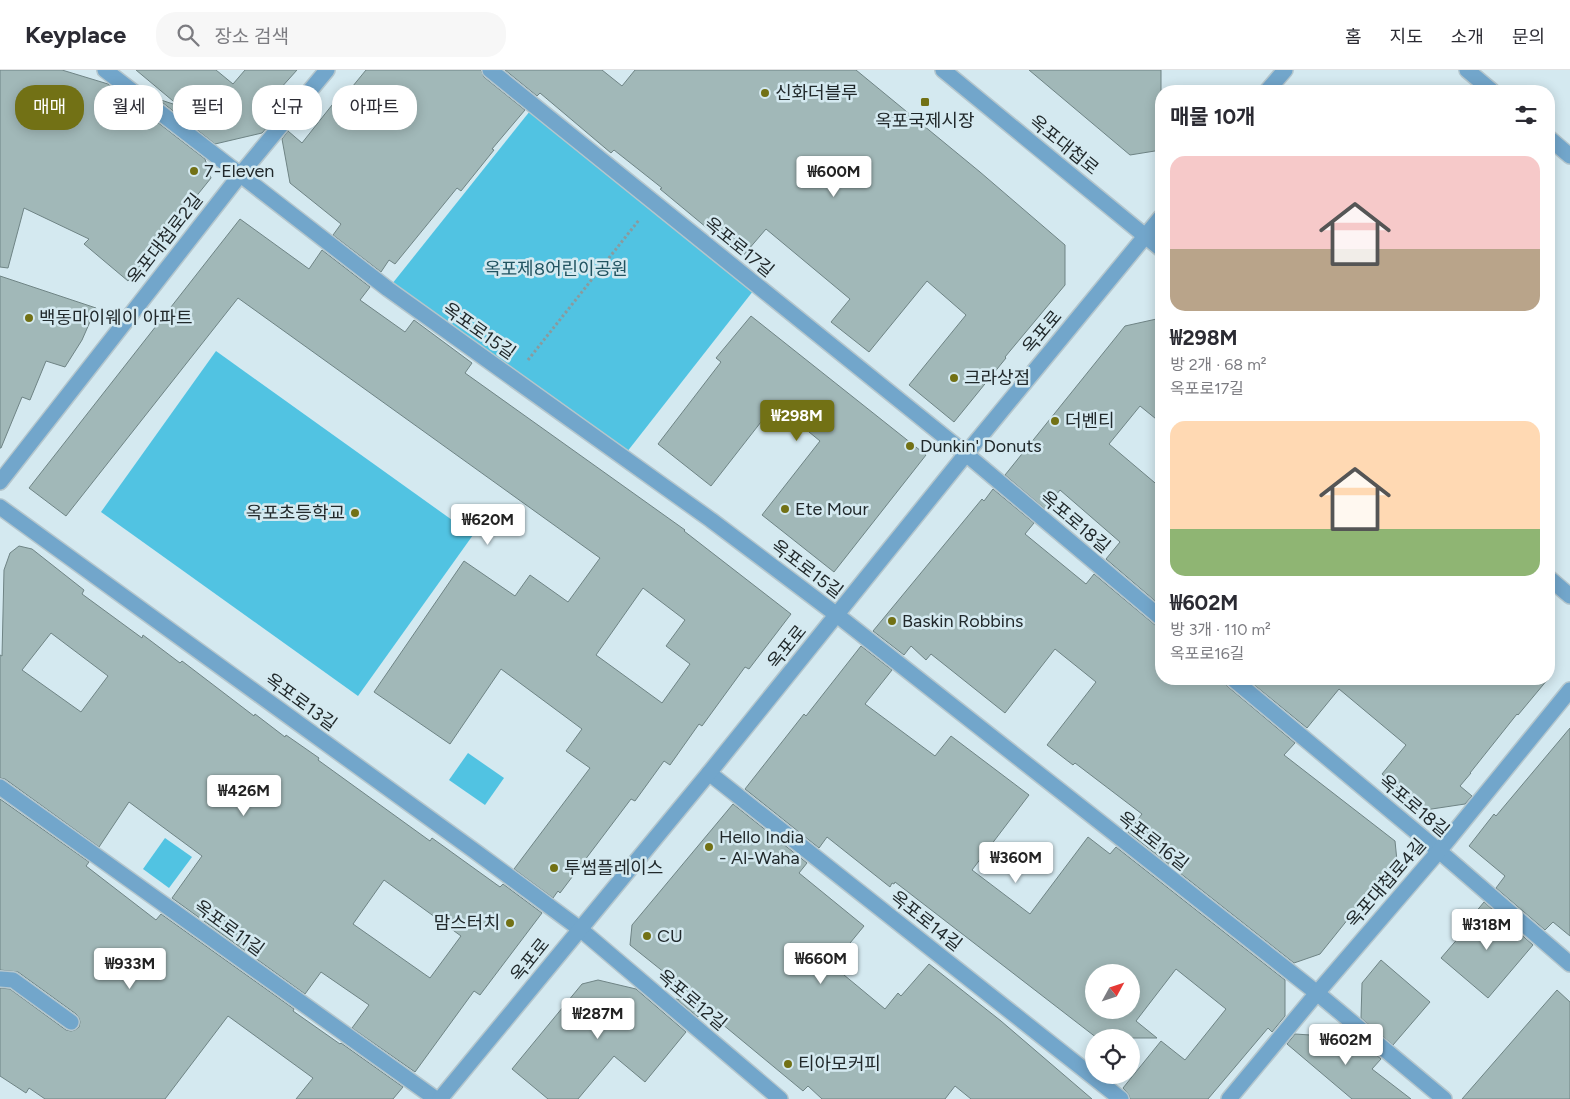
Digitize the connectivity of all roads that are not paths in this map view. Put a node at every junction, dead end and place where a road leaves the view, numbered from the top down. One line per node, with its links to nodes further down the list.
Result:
1 (105, 70): 11 (street, 옥포로15길)
2 (327, 70): 11 (street, 옥포대첩로2길)
3 (490, 70): 15 (street, 옥포로17길)
4 (943, 70): 13 (street, 옥포대첩로)
5 (1285, 70): 7 (street)
6 (1467, 70): 8 (street)
7 (1273, 85)
8 (1485, 85)
9 (1555, 143): 10 (street)
10 (1570, 156)
11 (240, 175): 16 (street, 옥포대첩로2길); 21 (street, 옥포로15길)
12 (1155, 225): 13 (street, 옥포로)
13 (1146, 236): 14 (street, 옥포대첩로); 15 (street, 옥포로)
14 (1155, 243)
15 (966, 454): 20 (street, 옥포로18길); 21 (street, 옥포로)
16 (0, 482)
17 (0, 507): 27 (street, 옥포로13길)
18 (1555, 583): 19 (street)
19 (1570, 596)
20 (1155, 613)
21 (837, 615): 24 (street, 옥포로); 30 (street, 옥포로16길)
22 (1240, 685): 26 (street, 옥포로18길)
23 (1570, 690): 26 (street, 옥포대첩로4길)
24 (709, 773): 27 (street, 옥포로); 35 (street, 옥포로14길)
25 (0, 786): 32 (street, 옥포로11길)
26 (1439, 851): 28 (street, 옥포로18길); 30 (street, 옥포대첩로4길)
27 (580, 929): 33 (street, 옥포로); 34 (street, 옥포로12길)
28 (1570, 964)
29 (0, 979): 31 (street)
30 (1317, 993): 36 (street, 옥포대첩로4길); 37 (street, 옥포로16길)
31 (71, 1022)
32 (436, 1099)
33 (440, 1099)
34 (780, 1099)
35 (1121, 1099)
36 (1229, 1099)
37 (1444, 1099)

